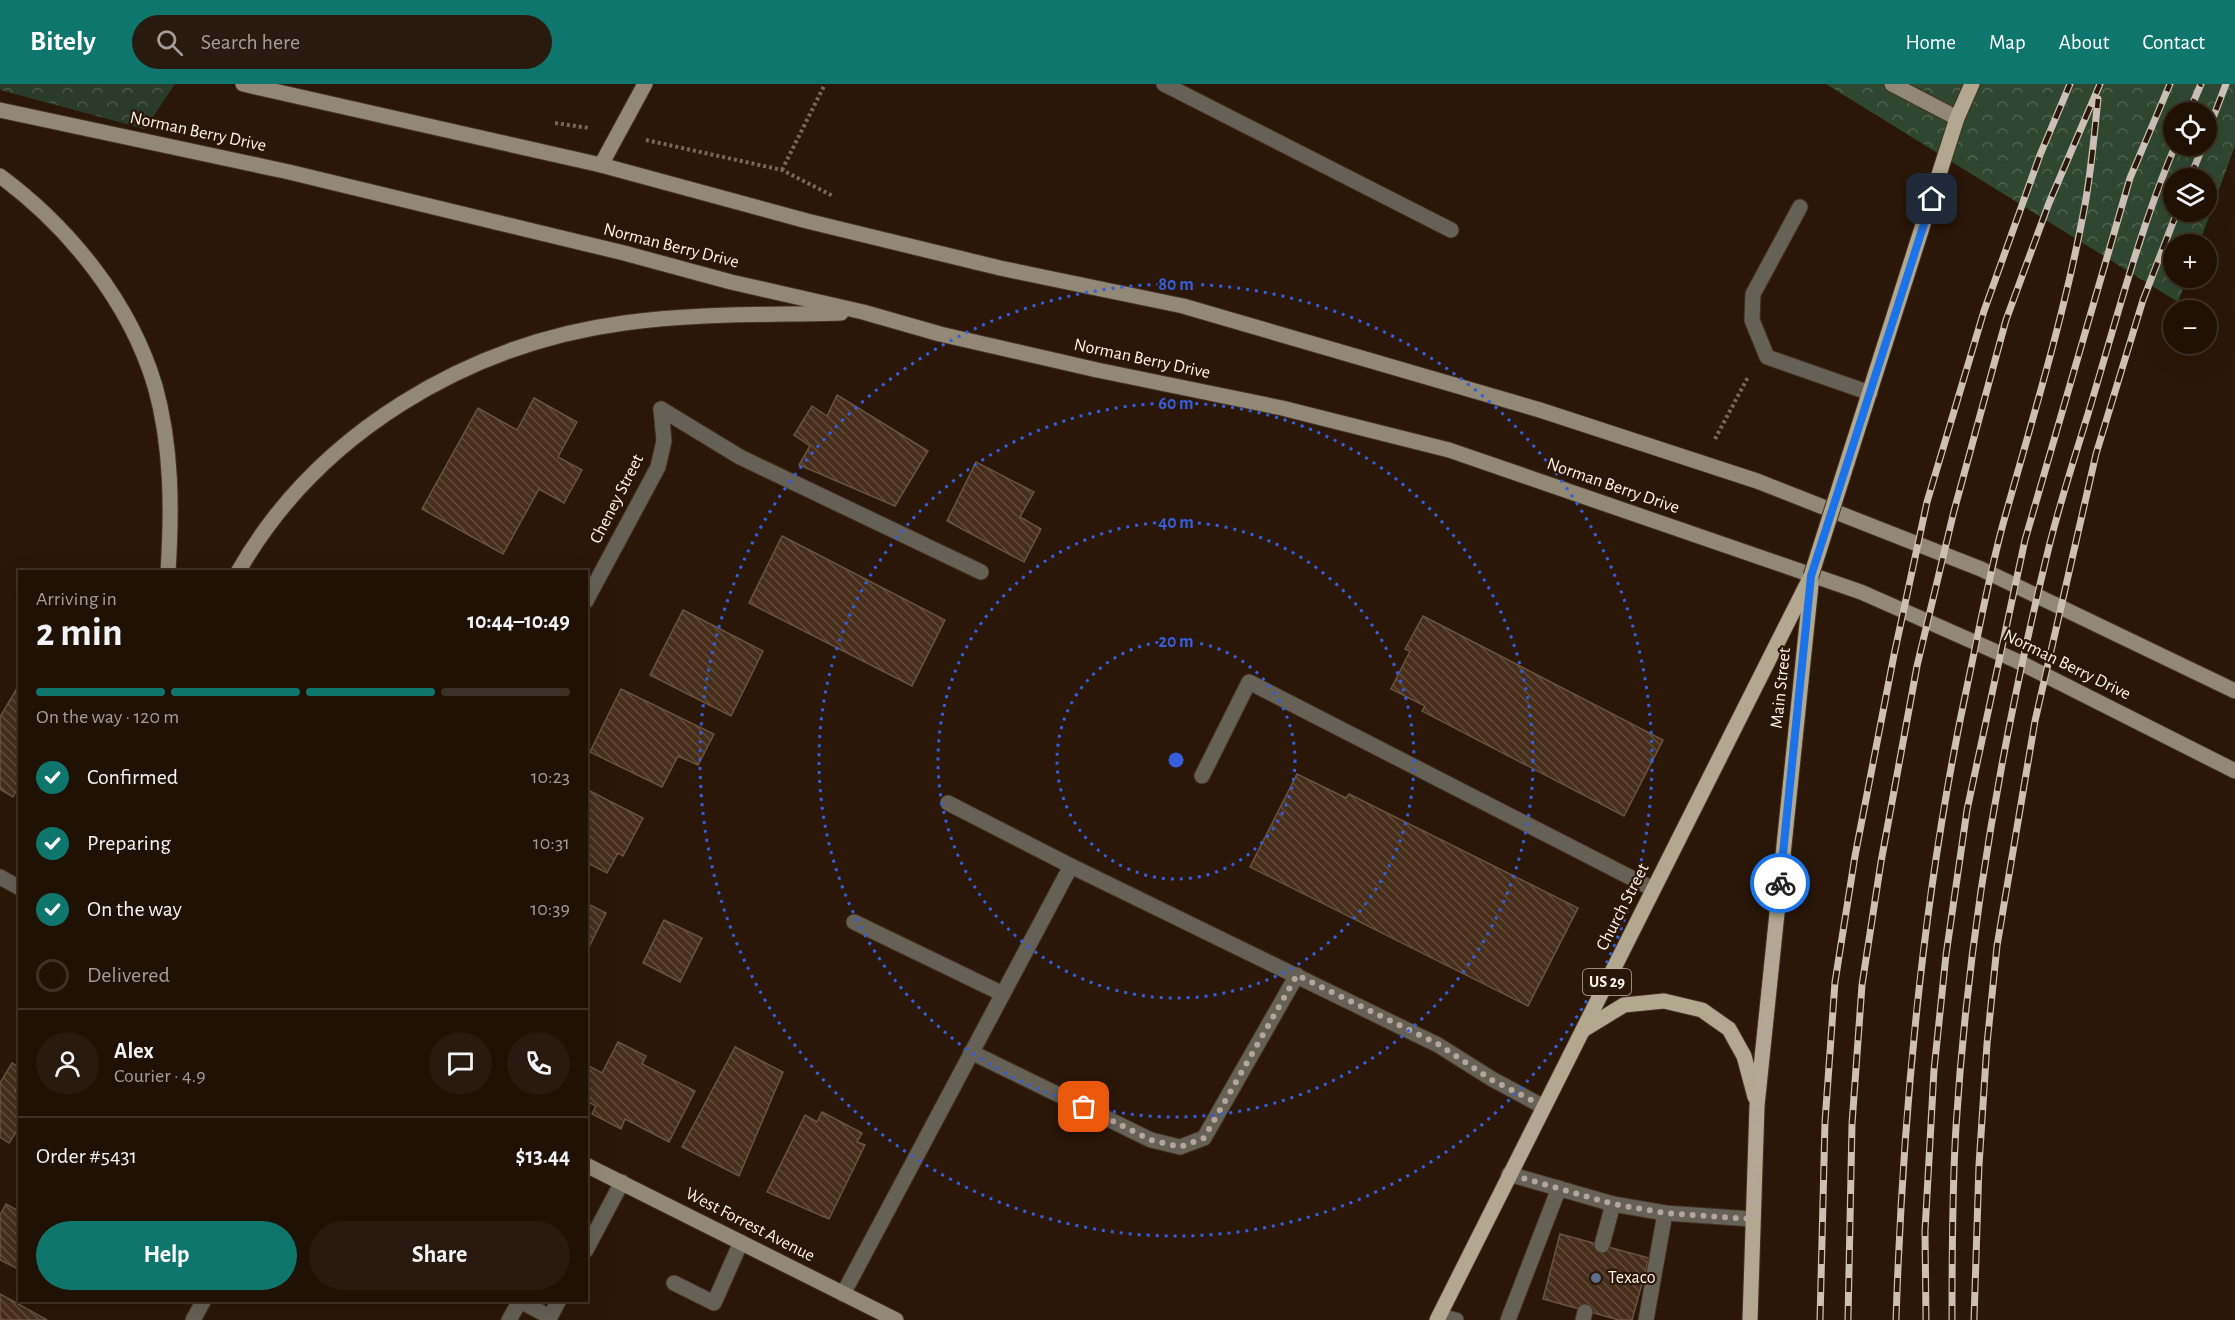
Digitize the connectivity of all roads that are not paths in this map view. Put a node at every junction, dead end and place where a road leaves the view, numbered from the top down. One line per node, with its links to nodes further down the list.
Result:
1 (243, 84): 9 (main road)
2 (645, 84): 9 (main road)
3 (1164, 84): 6 (street)
4 (1892, 84): 8 (main road)
5 (1972, 84): 8 (main road, Main Street / US 29)
6 (1189, 90): 12 (street)
7 (0, 110): 13 (main road, Norman Berry Drive)
8 (1957, 118): 14 (main road, Main Street / US 29)
9 (601, 165): 20 (main road)
10 (0, 176): 15 (main road)
11 (1800, 207): 14 (street)
12 (1451, 230)
13 (863, 312): 16 (main road); 21 (main road, Norman Berry Drive)
14 (1870, 393): 18 (main road, Main Street / US 29, bridge)
15 (168, 570)
16 (238, 570)
17 (981, 572): 19 (street, Cheney Street)
18 (1811, 576): 27 (main road, Church Street / US 29); 33 (main road, Main Street / US 29)
19 (588, 597)
20 (2235, 691)
21 (2235, 771)
22 (1203, 776): 27 (street)
23 (948, 803): 24 (street)
24 (1071, 866): 29 (street); 30 (street)
25 (0, 877): 26 (street)
26 (18, 887)
27 (1653, 890): 31 (main road, Church Street / US 29)
28 (854, 922): 30 (street)
29 (1297, 975): 32 (street); 34 (street)
30 (1003, 994): 32 (street)
31 (1582, 1030): 33 (main road); 34 (main road, Church Street / US 29)
32 (971, 1052): 46 (street)
33 (1757, 1106): 41 (main road, Main Street / US 29)
34 (1545, 1107): 36 (main road, Church Street / US 29)
35 (588, 1166): 37 (main road, West Forrest Avenue)
36 (1509, 1174): 38 (street); 52 (main road, Church Street / US 29)
37 (622, 1182): 42 (main road, West Forrest Avenue); 44 (street)
38 (1559, 1188): 39 (street); 56 (street)
39 (1613, 1204): 40 (street); 43 (street)
40 (1665, 1213): 41 (street); 57 (street)
41 (1752, 1219): 58 (main road, Main Street / US 29)
42 (741, 1242): 45 (street); 46 (main road, West Forrest Avenue)
43 (1602, 1245)
44 (588, 1246)
45 (674, 1283)
46 (843, 1294): 54 (main road, West Forrest Avenue)
47 (203, 1302): 51 (street)
48 (519, 1302): 53 (street)
49 (524, 1302): 50 (street)
50 (558, 1302)
51 (198, 1318)
52 (1438, 1318): 55 (street)
53 (510, 1320)
54 (896, 1320)
55 (1456, 1320)
56 (1508, 1320)
57 (1646, 1320)
58 (1750, 1320)

